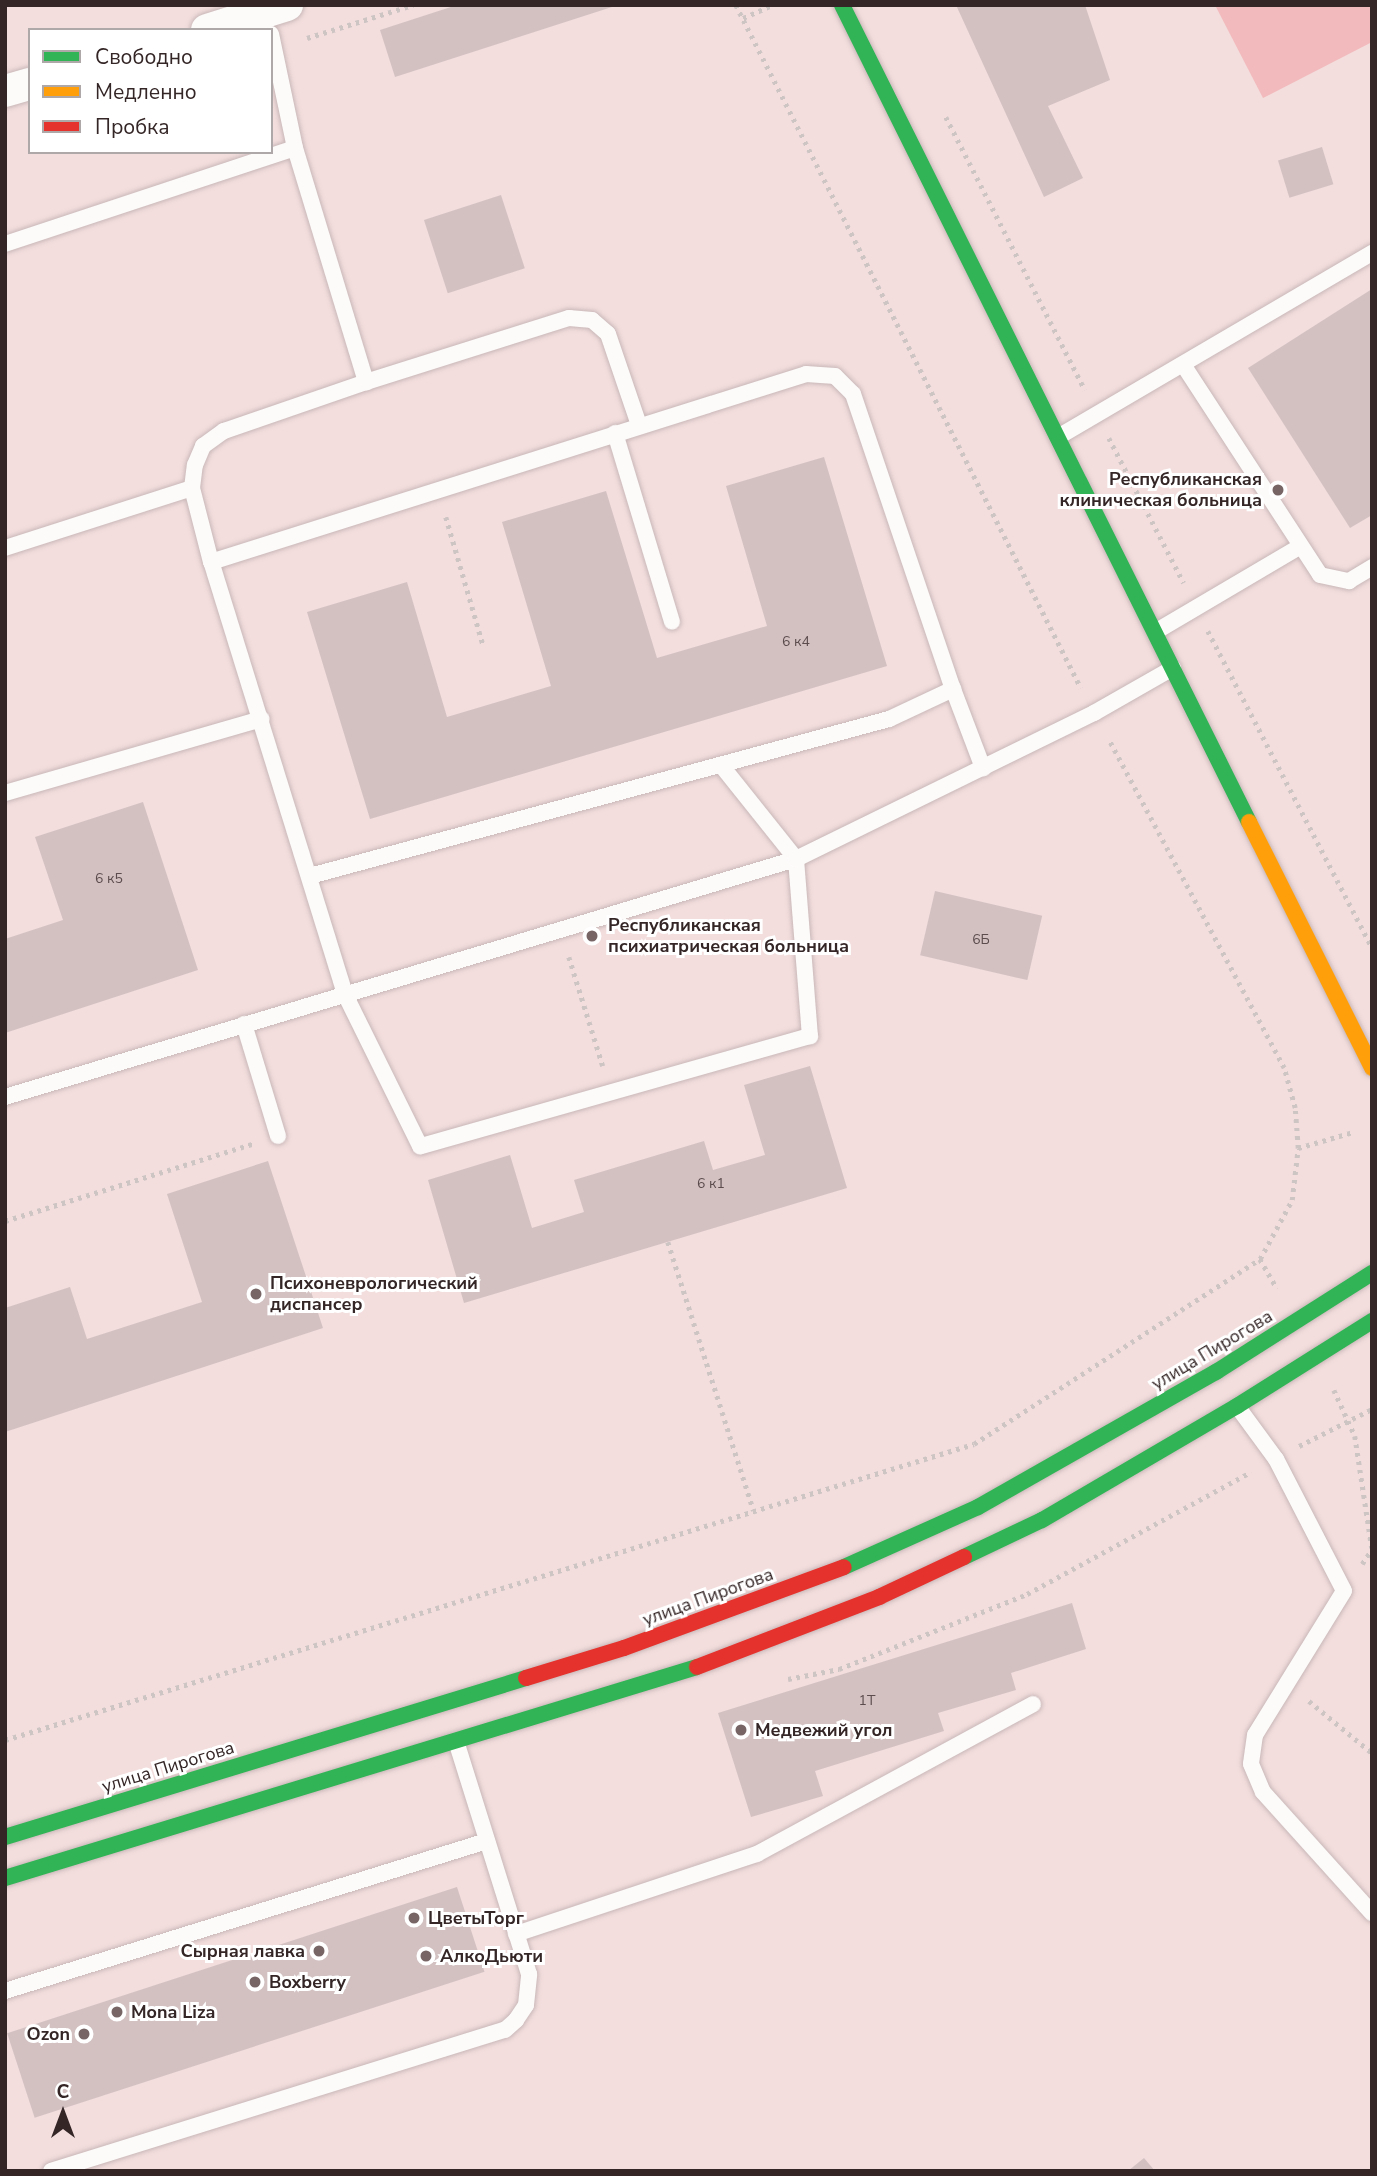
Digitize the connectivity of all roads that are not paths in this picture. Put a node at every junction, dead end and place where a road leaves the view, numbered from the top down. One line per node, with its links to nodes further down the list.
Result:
1 (842, 5): 13 (main road)
2 (274, 26): 3 (street); 6 (lane)
3 (240, 28)
4 (28, 85): 5 (street)
5 (5, 91)
6 (295, 148): 7 (lane); 10 (lane)
7 (5, 244)
8 (1372, 253): 9 (lane)
9 (1184, 366): 13 (lane); 15 (lane)
10 (366, 382): 11 (lane); 14 (lane)
11 (639, 425): 12 (lane); 22 (lane)
12 (615, 433): 17 (lane); 19 (lane)
13 (1058, 438): 20 (main road)
14 (192, 488): 16 (lane); 17 (lane)
15 (1301, 546): 18 (lane); 20 (lane)
16 (5, 548)
17 (211, 562): 23 (lane)
18 (1372, 567)
19 (672, 622)
20 (1155, 632): 21 (main road)
21 (1173, 668): 25 (lane); 31 (main road)
22 (953, 689): 24 (lane); 25 (lane)
23 (262, 719): 26 (lane); 28 (lane)
24 (721, 765): 27 (lane); 28 (lane)
25 (983, 768): 27 (lane)
26 (5, 793)
27 (796, 859): 29 (lane); 29 (lane)
28 (310, 876): 29 (lane)
29 (345, 994): 30 (lane)
30 (244, 1024): 32 (lane); 33 (lane)
31 (1372, 1068)
32 (5, 1097)
33 (278, 1136)
34 (1372, 1273): 38 (main road, улица Пирогова)
35 (1372, 1321): 36 (main road, улица Пирогова)
36 (1237, 1406): 38 (main road, улица Пирогова); 42 (lane)
37 (1033, 1704): 43 (lane)
38 (451, 1722): 39 (main road, улица Пирогова); 40 (lane); 41 (main road, улица Пирогова)
39 (5, 1837)
40 (487, 1841): 43 (lane); 44 (lane)
41 (5, 1878)
42 (1372, 1913)
43 (516, 1934): 45 (lane)
44 (5, 1991)
45 (51, 2171)

